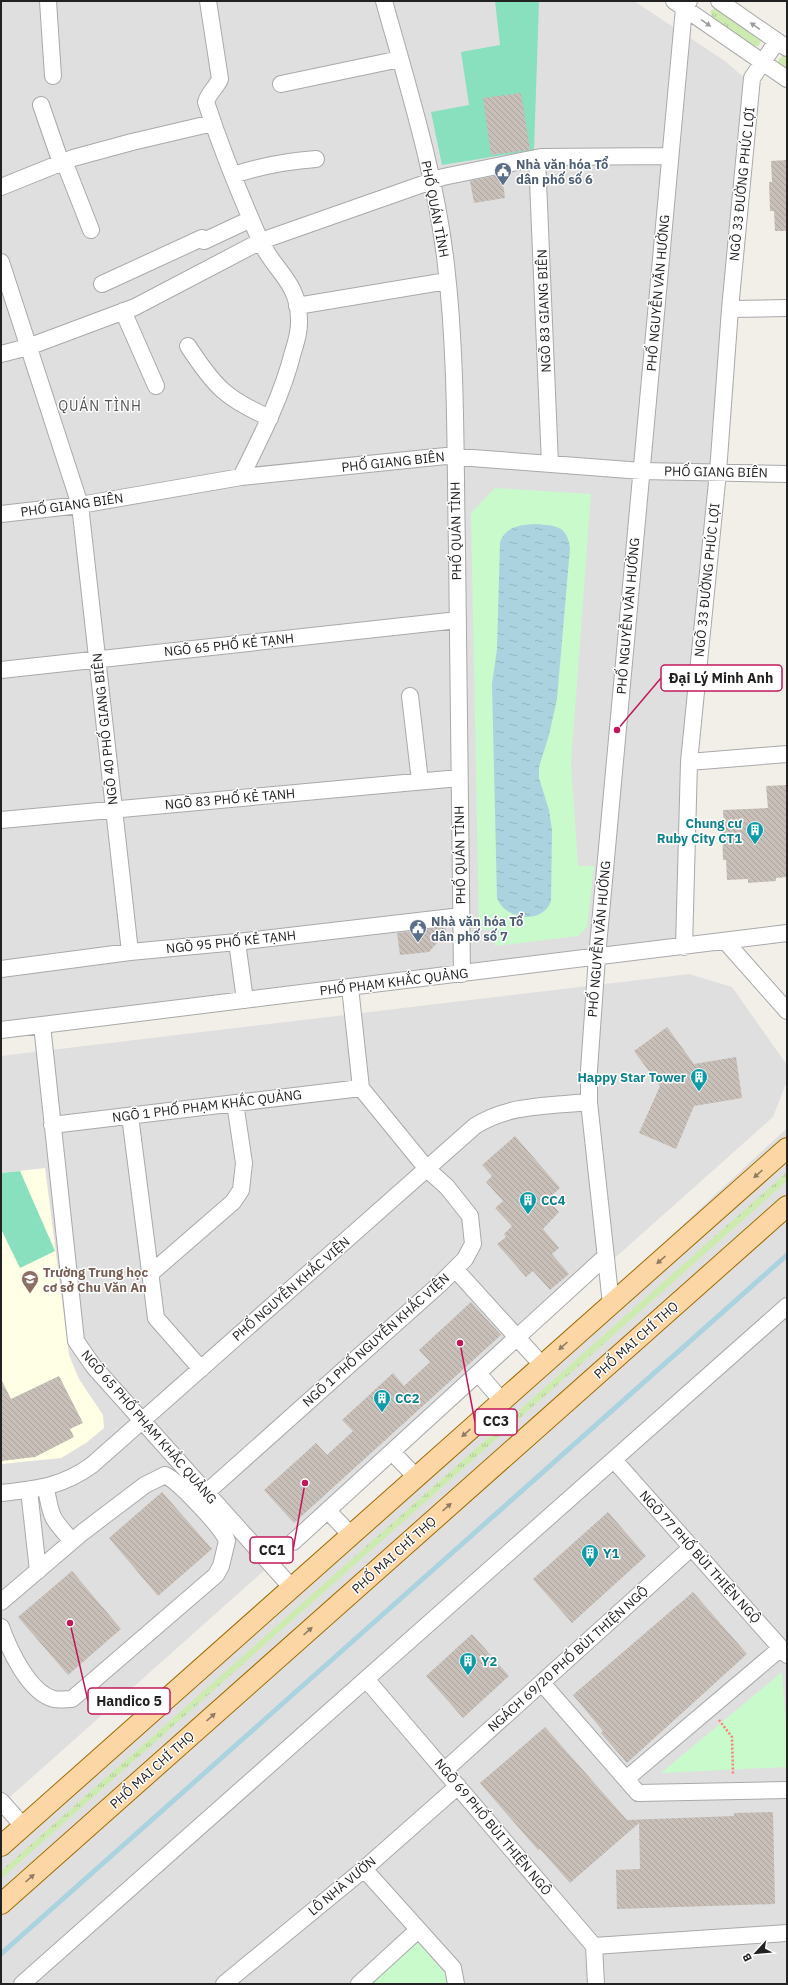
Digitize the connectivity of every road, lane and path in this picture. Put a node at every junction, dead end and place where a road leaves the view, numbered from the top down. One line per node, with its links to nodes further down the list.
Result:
1 (48, 1): 9 (street)
2 (208, 1): 13 (street)
3 (384, 1): 7 (street, PHỐ QUÁN TÌNH)
4 (719, 1): 6 (street, one-way to 4)
5 (682, 3): 8 (street, one-way to 8); 14 (street, PHỐ NGUYỄN VĂN HƯỞNG)
6 (782, 45): 8 (street, NGÕ 33 ĐƯỜNG PHÚC LỢI)
7 (400, 59): 11 (street); 19 (street, PHỐ QUÁN TÌNH)
8 (762, 62): 10 (street); 29 (street, NGÕ 33 ĐƯỜNG PHÚC LỢI)
9 (53, 76)
10 (787, 80)
11 (281, 84)
12 (40, 105): 17 (street)
13 (213, 123): 17 (street); 18 (street)
14 (670, 156): 15 (street); 38 (street, PHỐ NGUYỄN VĂN HƯỞNG)
15 (537, 158): 19 (street); 37 (street, NGÕ 83 GIANG BIÊN)
16 (316, 159): 18 (street)
17 (63, 162): 20 (street); 22 (street)
18 (233, 176): 21 (street)
19 (431, 181): 23 (street); 25 (street, PHỐ QUÁN TÌNH)
20 (1, 187)
21 (251, 219): 23 (street); 26 (street)
22 (91, 230)
23 (261, 241): 27 (street); 30 (street)
24 (1, 262): 32 (street, NGÕ 40 PHỐ GIANG BIÊN)
25 (447, 280): 27 (street); 36 (street, PHỐ QUÁN TÌNH)
26 (102, 284)
27 (297, 306): 35 (street)
28 (787, 308): 29 (street)
29 (730, 309): 39 (street, NGÕ 33 ĐƯỜNG PHÚC LỢI)
30 (124, 311): 32 (street); 34 (street)
31 (188, 346): 35 (street)
32 (28, 347): 33 (street); 42 (street, NGÕ 40 PHỐ GIANG BIÊN)
33 (1, 354)
34 (156, 386)
35 (270, 418): 41 (street)
36 (455, 456): 37 (street, PHỐ GIANG BIÊN); 41 (street, PHỐ GIANG BIÊN); 44 (street, PHỐ QUÁN TÌNH)
37 (550, 464): 38 (street, PHỐ GIANG BIÊN)
38 (642, 471): 39 (street, PHỐ GIANG BIÊN); 60 (street, PHỐ NGUYỄN VĂN HƯỞNG)
39 (718, 472): 40 (street, PHỐ GIANG BIÊN); 49 (street, NGÕ 33 ĐƯỜNG PHÚC LỢI)
40 (787, 474)
41 (241, 477): 42 (street, PHỐ GIANG BIÊN)
42 (80, 505): 43 (street, PHỐ GIANG BIÊN); 45 (street, NGÕ 40 PHỐ GIANG BIÊN)
43 (1, 514)
44 (458, 620): 45 (street, NGÕ 65 PHỐ KẺ TẠNH); 50 (street, PHỐ QUÁN TÌNH)
45 (97, 659): 46 (street, NGÕ 65 PHỐ KẺ TẠNH); 52 (street, NGÕ 40 PHỐ GIANG BIÊN)
46 (1, 670)
47 (410, 696): 51 (street)
48 (787, 754): 49 (street)
49 (689, 762): 58 (street, NGÕ 33 ĐƯỜNG PHÚC LỢI)
50 (459, 778): 51 (street, NGÕ 83 PHỐ KẺ TẠNH); 54 (street, PHỐ QUÁN TÌNH)
51 (420, 781): 52 (street, NGÕ 83 PHỐ KẺ TẠNH)
52 (114, 809): 53 (street, NGÕ 83 PHỐ KẺ TẠNH); 59 (street, NGÕ 40 PHỐ GIANG BIÊN)
53 (1, 820)
54 (461, 916): 56 (street, NGÕ 95 PHỐ KẺ TẠNH); 62 (street, PHỐ QUÁN TÌNH)
55 (787, 933): 57 (street, PHỐ PHẠM KHẮC QUẢNG)
56 (237, 942): 59 (street, NGÕ 95 PHỐ KẺ TẠNH); 64 (street)
57 (726, 942): 58 (street, PHỐ PHẠM KHẮC QUẢNG); 65 (street)
58 (684, 947): 60 (street, PHỐ PHẠM KHẮC QUẢNG)
59 (130, 952): 61 (street, NGÕ 95 PHỐ KẺ TẠNH)
60 (597, 957): 62 (street, PHỐ PHẠM KHẮC QUẢNG); 69 (street, PHỐ NGUYỄN VĂN HƯỞNG)
61 (1, 969)
62 (462, 974): 63 (street, PHỐ PHẠM KHẮC QUẢNG)
63 (350, 987): 64 (street, PHỐ PHẠM KHẮC QUẢNG); 68 (street)
64 (245, 1000): 66 (street, PHỐ PHẠM KHẮC QUẢNG)
65 (787, 1011)
66 (42, 1025): 67 (street, PHỐ PHẠM KHẮC QUẢNG); 72 (street, NGÕ 65 PHỐ PHẠM KHẮC QUẢNG)
67 (1, 1030)
68 (361, 1088): 70 (street, NGÕ 1 PHỐ PHẠM KHẮC QUẢNG); 74 (street)
69 (589, 1102): 74 (street, PHỐ NGUYỄN KHẮC VIỆN); 76 (street, PHỐ NGUYỄN VĂN HƯỞNG)
70 (235, 1103): 71 (street, NGÕ 1 PHỐ PHẠM KHẮC QUẢNG); 78 (street)
71 (130, 1116): 72 (street, NGÕ 1 PHỐ PHẠM KHẮC QUẢNG); 78 (street)
72 (52, 1125): 86 (street, NGÕ 65 PHỐ PHẠM KHẮC QUẢNG)
73 (787, 1148): 79 (main road, one-way to 79)
74 (427, 1169): 77 (street, NGÕ 1 PHỐ NGUYỄN KHẮC VIỆN); 83 (street, PHỐ NGUYỄN KHẮC VIỆN)
75 (787, 1206): 117 (main road, PHỐ MAI CHÍ THỌ, one-way to 75)
76 (605, 1257): 79 (street, PHỐ NGUYỄN VĂN HƯỞNG); 81 (street)
77 (455, 1269): 81 (street); 93 (street, NGÕ 1 PHỐ NGUYỄN KHẮC VIỆN)
78 (150, 1274): 83 (street)
79 (611, 1304): 82 (main road, one-way to 82)
80 (787, 1306): 88 (street)
81 (517, 1338): 82 (street); 84 (street)
82 (542, 1365): 85 (main road)
83 (201, 1368): 86 (street, PHỐ NGUYỄN KHẮC VIỆN)
84 (478, 1374): 85 (street); 87 (street)
85 (502, 1401): 89 (main road, one-way to 89)
86 (142, 1421): 90 (street, PHỐ NGUYỄN KHẮC VIỆN); 93 (street, NGÕ 65 PHỐ PHẠM KHẮC QUẢNG)
87 (392, 1452): 89 (street); 94 (street)
88 (614, 1460): 98 (street, NGÕ 77 PHỐ BÙI THIỆN NGỘ); 105 (street)
89 (416, 1477): 95 (main road)
90 (46, 1488): 91 (street, PHỐ NGUYỄN KHẮC VIỆN); 96 (street)
91 (29, 1490): 92 (street, PHỐ NGUYỄN KHẮC VIỆN); 99 (street)
92 (1, 1493)
93 (206, 1493): 100 (street, NGÕ 65 PHỐ PHẠM KHẮC QUẢNG)
94 (328, 1511): 95 (street); 97 (street)
95 (351, 1535): 100 (main road)
96 (72, 1541): 99 (street); 104 (street)
97 (293, 1542)
98 (692, 1547): 103 (street, NGÕ 77 PHỐ BÙI THIỆN NGỘ); 106 (street, NGÁCH 69/20 PHỐ BÙI THIỆN NGỘ)
99 (38, 1571): 101 (street)
100 (292, 1588): 114 (main road)
101 (1, 1602)
102 (1, 1627): 104 (street)
103 (784, 1651): 107 (street)
104 (9, 1662)
105 (366, 1679): 108 (street, NGÕ 69 PHỐ BÙI THIỆN NGÔ); 121 (street)
106 (542, 1683): 108 (street, NGÁCH 69/20 PHỐ BÙI THIỆN NGỘ); 109 (street)
107 (710, 1709): 109 (street); 112 (path)
108 (445, 1770): 110 (street, NGÕ 69 PHỐ BÙI THIỆN NGÔ)
109 (626, 1780): 112 (street)
110 (458, 1786): 116 (street, LÔ NHÀ VƯỜN); 120 (street, NGÕ 69 PHỐ BÙI THIỆN NGÔ)
111 (787, 1790): 112 (street)
112 (733, 1791)
113 (1, 1801): 114 (street)
114 (23, 1826): 115 (main road)
115 (1, 1846)
116 (364, 1869): 118 (street); 122 (street, LÔ NHÀ VƯỜN)
117 (1, 1904)
118 (418, 1930): 123 (street); 124 (street)
119 (787, 1933): 120 (street)
120 (594, 1946): 125 (street)
121 (22, 1984)
122 (224, 1984)
123 (359, 1984)
124 (456, 1984)
125 (596, 1984)

